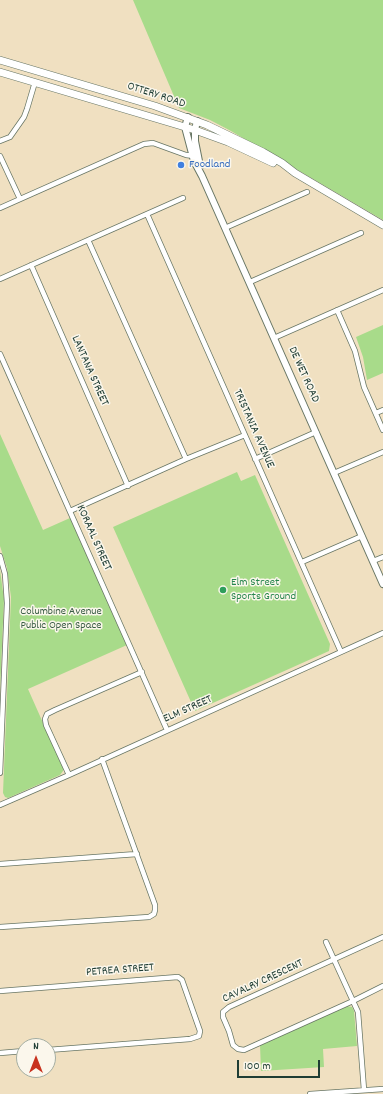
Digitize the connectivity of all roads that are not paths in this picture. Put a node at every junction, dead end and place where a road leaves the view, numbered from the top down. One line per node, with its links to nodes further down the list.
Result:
1 (0, 60): 4 (main road, OTTERY ROAD)
2 (0, 72): 3 (main road, OTTERY ROAD)
3 (35, 82): 6 (main road, OTTERY ROAD); 8 (street)
4 (188, 118): 5 (main road, OTTERY ROAD); 6 (street)
5 (197, 121): 7 (street, DE WET ROAD); 11 (main road, OTTERY ROAD)
6 (185, 127): 7 (main road, OTTERY ROAD); 10 (street, DE WET ROAD)
7 (195, 130): 10 (street, DE WET ROAD); 11 (main road, OTTERY ROAD)
8 (0, 141)
9 (0, 156): 14 (street)
10 (195, 156): 14 (street); 18 (street, DE WET ROAD)
11 (296, 173): 17 (main road, OTTERY ROAD)
12 (306, 192): 18 (street)
13 (183, 198): 16 (street)
14 (20, 199): 15 (street)
15 (0, 208)
16 (147, 214): 20 (street); 32 (street, TRISTANIA AVENUE)
17 (383, 225)
18 (225, 228): 23 (street, DE WET ROAD)
19 (361, 233): 23 (street)
20 (88, 240): 21 (street); 34 (street)
21 (31, 265): 22 (street); 37 (street, LANTANA STREET)
22 (0, 279)
23 (250, 282): 26 (street, DE WET ROAD)
24 (383, 290): 25 (street)
25 (337, 310): 26 (street); 29 (street)
26 (274, 338): 31 (street, DE WET ROAD)
27 (0, 354): 38 (street, KORAAL STREET)
28 (383, 410): 29 (street)
29 (376, 413): 30 (street)
30 (383, 430)
31 (316, 432): 35 (street); 36 (street, DE WET ROAD)
32 (245, 435): 34 (street); 35 (street, TRISTANIA AVENUE)
33 (383, 452): 36 (street)
34 (186, 459): 37 (street)
35 (255, 459): 43 (street, TRISTANIA AVENUE)
36 (334, 473): 39 (street, DE WET ROAD)
37 (128, 486): 38 (street)
38 (70, 512): 47 (street, KORAAL STREET)
39 (362, 536): 42 (street, DE WET ROAD); 43 (street)
40 (0, 556): 49 (street)
41 (383, 557): 42 (street)
42 (373, 561): 44 (street, DE WET ROAD)
43 (302, 562): 46 (street, TRISTANIA AVENUE)
44 (383, 584)
45 (383, 633): 46 (street, ELM STREET)
46 (341, 652): 48 (street, ELM STREET)
47 (142, 672): 48 (street, KORAAL STREET); 52 (street)
48 (167, 730): 50 (street, ELM STREET)
49 (0, 759): 51 (street)
50 (102, 759): 52 (street, ELM STREET); 54 (street)
51 (0, 773)
52 (69, 775): 53 (street, ELM STREET)
53 (0, 804)
54 (137, 854): 55 (street); 56 (street)
55 (0, 864)
56 (0, 927)
57 (383, 938): 59 (street)
58 (326, 942): 59 (street)
59 (334, 960): 62 (street); 62 (street, CAVALRY CRESCENT)
60 (383, 986): 62 (street)
61 (0, 990): 63 (street, PETREA STREET)
62 (354, 1001): 66 (street)
63 (56, 1049)
64 (16, 1052): 65 (street)
65 (0, 1053)
66 (364, 1090): 67 (street); 68 (street)
67 (383, 1090)
68 (310, 1094)

